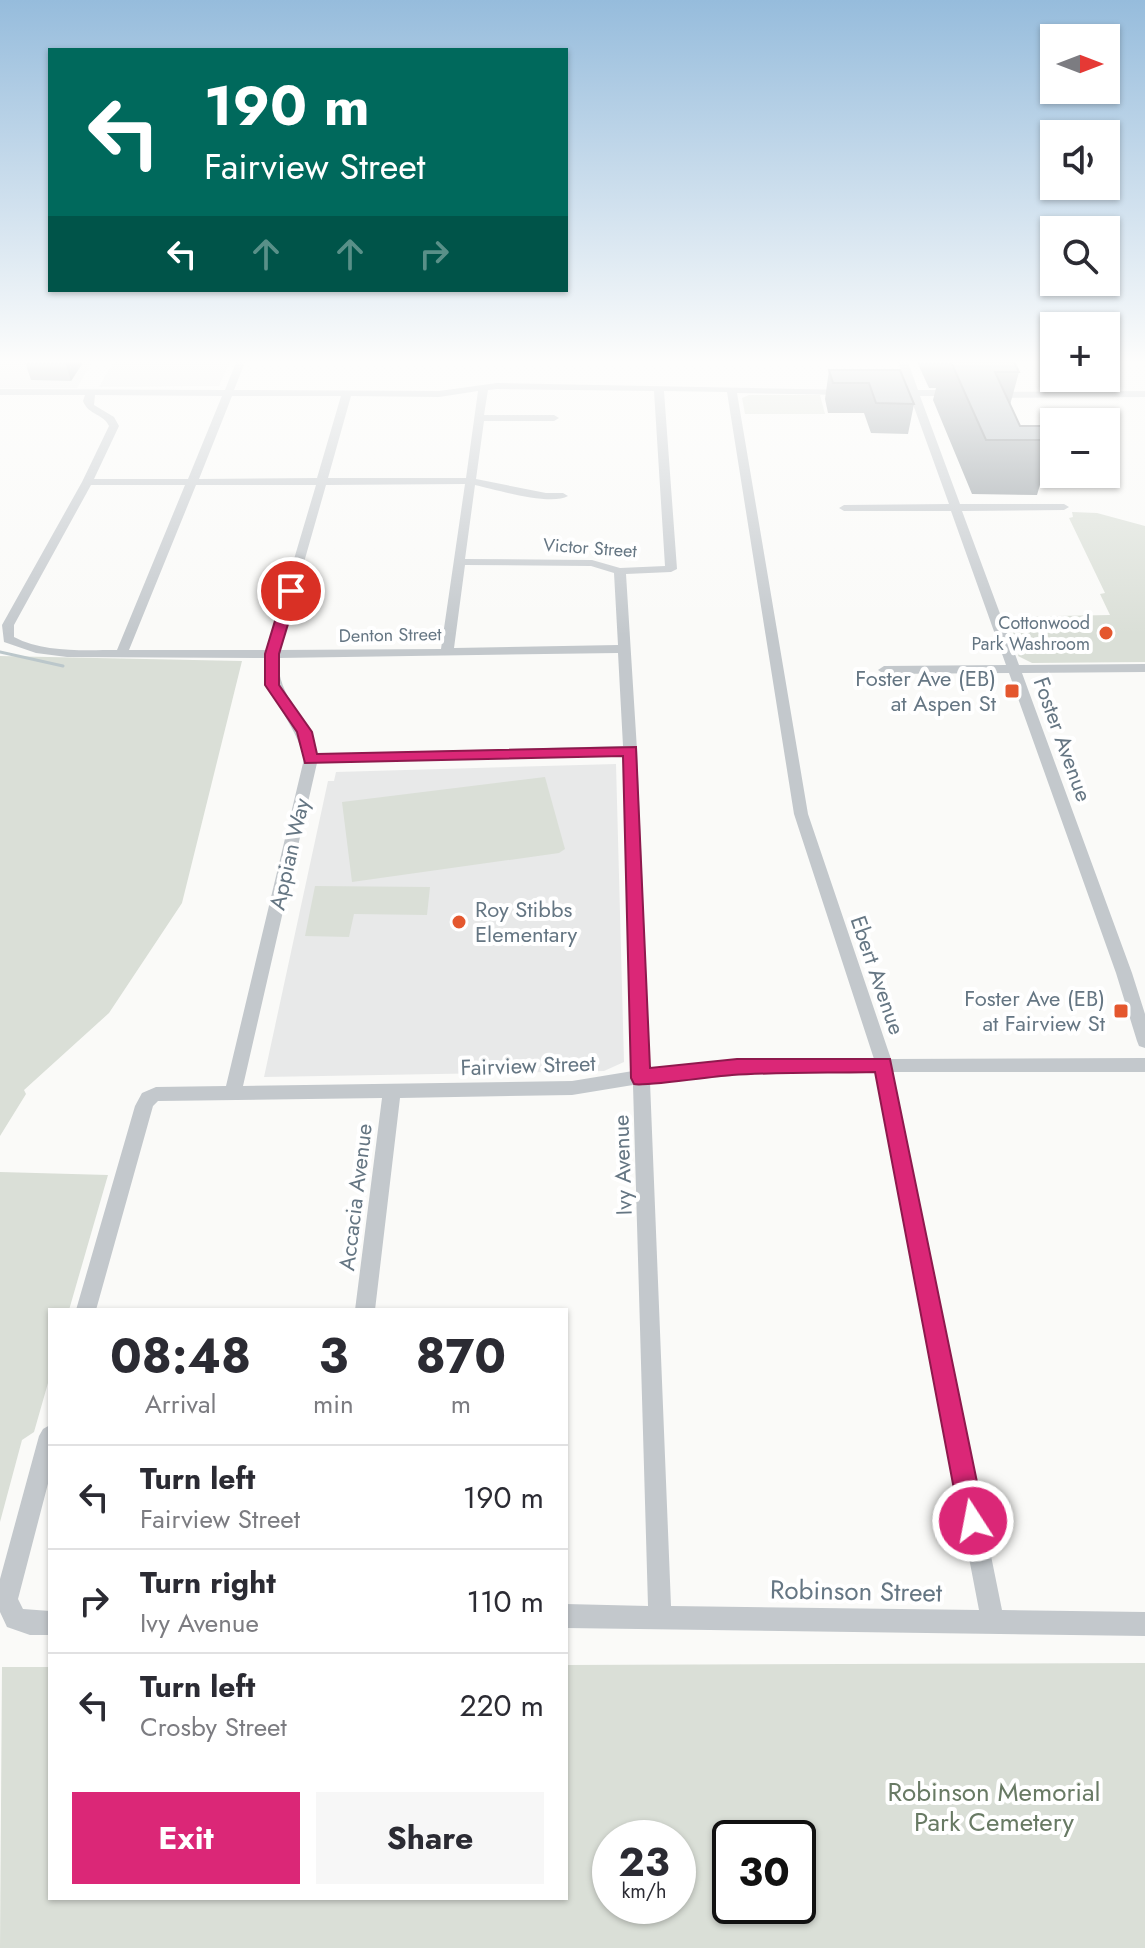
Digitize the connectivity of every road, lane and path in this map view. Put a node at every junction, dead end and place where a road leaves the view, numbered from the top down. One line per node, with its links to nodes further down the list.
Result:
1 (101, 453): 8 (street)
2 (204, 453): 11 (street)
3 (332, 453): 9 (street)
4 (477, 453): 10 (street)
5 (664, 453): 17 (street, Victor Street)
6 (742, 453): 28 (street, Ebert Avenue)
7 (934, 453): 13 (street, Foster Avenue)
8 (87, 482): 11 (street); 20 (street, Denton Street)
9 (324, 482): 10 (street); 11 (street); 21 (street)
10 (474, 482): 12 (street); 16 (street)
11 (192, 483): 20 (street)
12 (563, 496)
13 (953, 507): 14 (street); 15 (street); 22 (street, Foster Avenue)
14 (1064, 507)
15 (844, 508)
16 (459, 562): 17 (street, Victor Street); 19 (street)
17 (620, 571): 18 (street, Ivy Avenue)
18 (622, 649): 19 (street, Denton Street); 25 (street, Ivy Avenue)
19 (447, 652): 21 (street, Denton Street)
20 (122, 653): 21 (street, Denton Street)
21 (272, 654): 26 (street)
22 (1013, 668): 23 (street); 24 (street); 27 (street, Foster Avenue)
23 (1145, 668)
24 (884, 670)
25 (630, 750): 26 (street); 30 (street, Ivy Avenue)
26 (311, 759): 32 (street, Appian Way)
27 (1145, 1041)
28 (884, 1065): 29 (street, Fairview Street); 30 (street, Fairview Street); 38 (street, Ebert Avenue)
29 (1145, 1065)
30 (641, 1078): 31 (street, Fairview Street); 36 (street, Ivy Avenue)
31 (392, 1091): 32 (street, Fairview Street); 34 (street, Accacia Avenue)
32 (233, 1093): 33 (street, Fairview Street)
33 (87, 1308)
34 (365, 1308)
35 (48, 1443): 39 (street)
36 (660, 1615): 37 (street, Robinson Street); 38 (street, Robinson Street)
37 (568, 1616)
38 (993, 1622): 40 (street, Robinson Street)
39 (48, 1623)
40 (1145, 1624)

